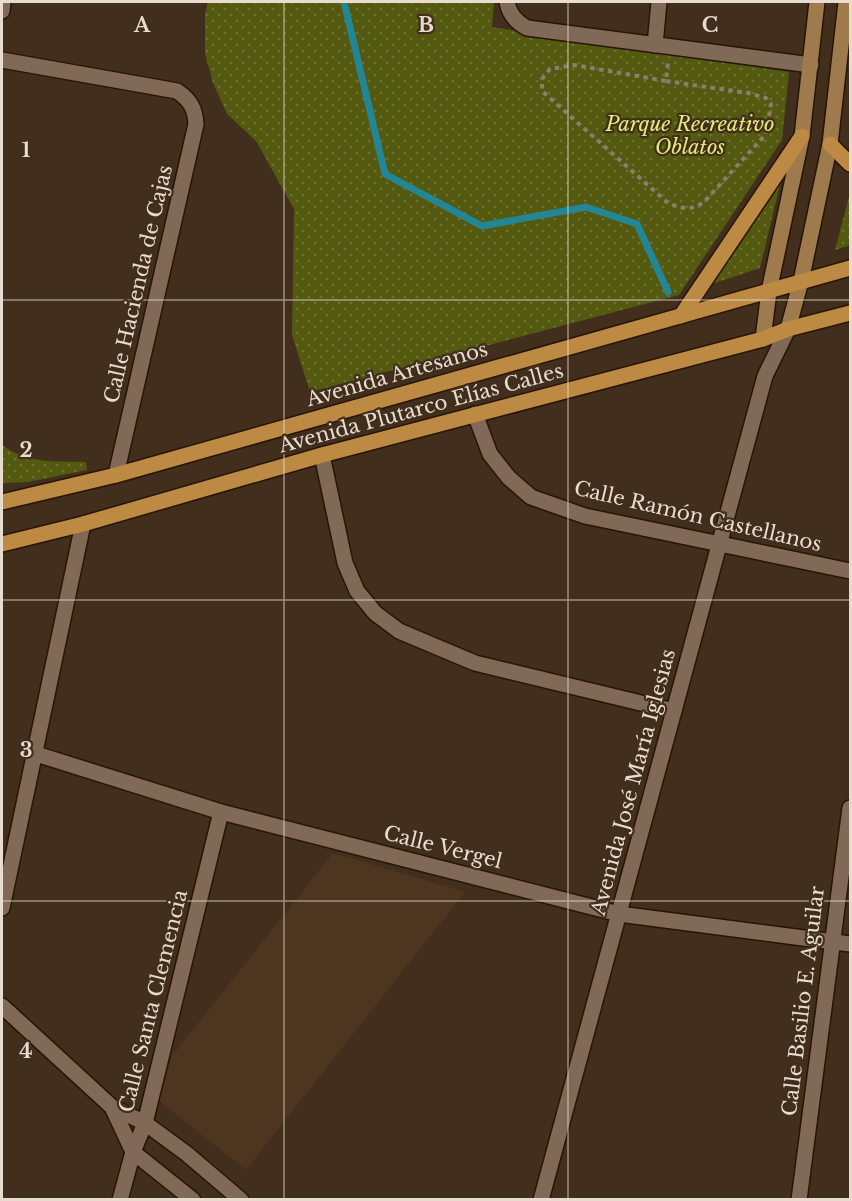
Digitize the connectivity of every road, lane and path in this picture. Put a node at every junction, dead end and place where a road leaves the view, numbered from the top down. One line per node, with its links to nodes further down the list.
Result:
1 (3, 2): 6 (street)
2 (507, 2): 7 (street)
3 (659, 2): 7 (street)
4 (817, 2): 9 (main road, Avenida José María Iglesias)
5 (846, 2): 12 (main road, Avenida José María Iglesias)
6 (2, 11)
7 (663, 46): 9 (street); 10 (path)
8 (2, 60): 24 (street, Calle Hacienda de Cajas)
9 (810, 65): 11 (main road, Avenida José María Iglesias)
10 (666, 81): 10 (path)
11 (802, 136): 16 (main road, Avenida José María Iglesias); 18 (main road)
12 (830, 144): 13 (main road); 15 (main road, Avenida José María Iglesias)
13 (850, 164)
14 (850, 268): 15 (main road)
15 (801, 280): 16 (main road, Avenida Artesanos); 19 (main road, Avenida José María Iglesias)
16 (769, 291): 18 (main road, Avenida Artesanos); 20 (main road, Avenida José María Iglesias)
17 (850, 313): 19 (main road, Avenida Plutarco Elías Calles)
18 (681, 316): 24 (main road, Avenida Artesanos)
19 (788, 329): 20 (main road, Avenida Plutarco Elías Calles); 21 (street, Avenida José María Iglesias)
20 (763, 339): 21 (street, Avenida José María Iglesias); 22 (main road, Avenida Plutarco Elías Calles)
21 (765, 376): 28 (street, Avenida José María Iglesias)
22 (475, 414): 23 (main road, Avenida Plutarco Elías Calles); 28 (street, Calle Ramón Castellanos)
23 (322, 455): 26 (main road, Avenida Plutarco Elías Calles); 30 (street)
24 (116, 475): 25 (main road, Avenida Artesanos)
25 (2, 502)
26 (83, 524): 27 (main road, Avenida Plutarco Elías Calles); 31 (street)
27 (2, 544)
28 (719, 544): 29 (street, Calle Ramón Castellanos); 30 (street, Avenida José María Iglesias)
29 (850, 571)
30 (674, 711): 35 (street, Avenida José María Iglesias)
31 (33, 753): 33 (street, Calle Vergel); 34 (street)
32 (850, 808): 36 (street, Calle Basilio E. Aguilar)
33 (221, 812): 35 (street, Calle Vergel); 40 (street, Calle Santa Clemencia)
34 (2, 908)
35 (619, 914): 36 (street, Calle Vergel); 45 (street, Avenida José María Iglesias)
36 (832, 941): 37 (street, Calle Vergel); 46 (street, Calle Basilio E. Aguilar)
37 (850, 944)
38 (2, 1006): 39 (street)
39 (112, 1107): 40 (street); 41 (street)
40 (145, 1123): 41 (street, Calle Santa Clemencia); 44 (street)
41 (133, 1152): 42 (street, Calle Santa Clemencia); 43 (street)
42 (120, 1200)
43 (193, 1200)
44 (241, 1200)
45 (541, 1200)
46 (799, 1200)

